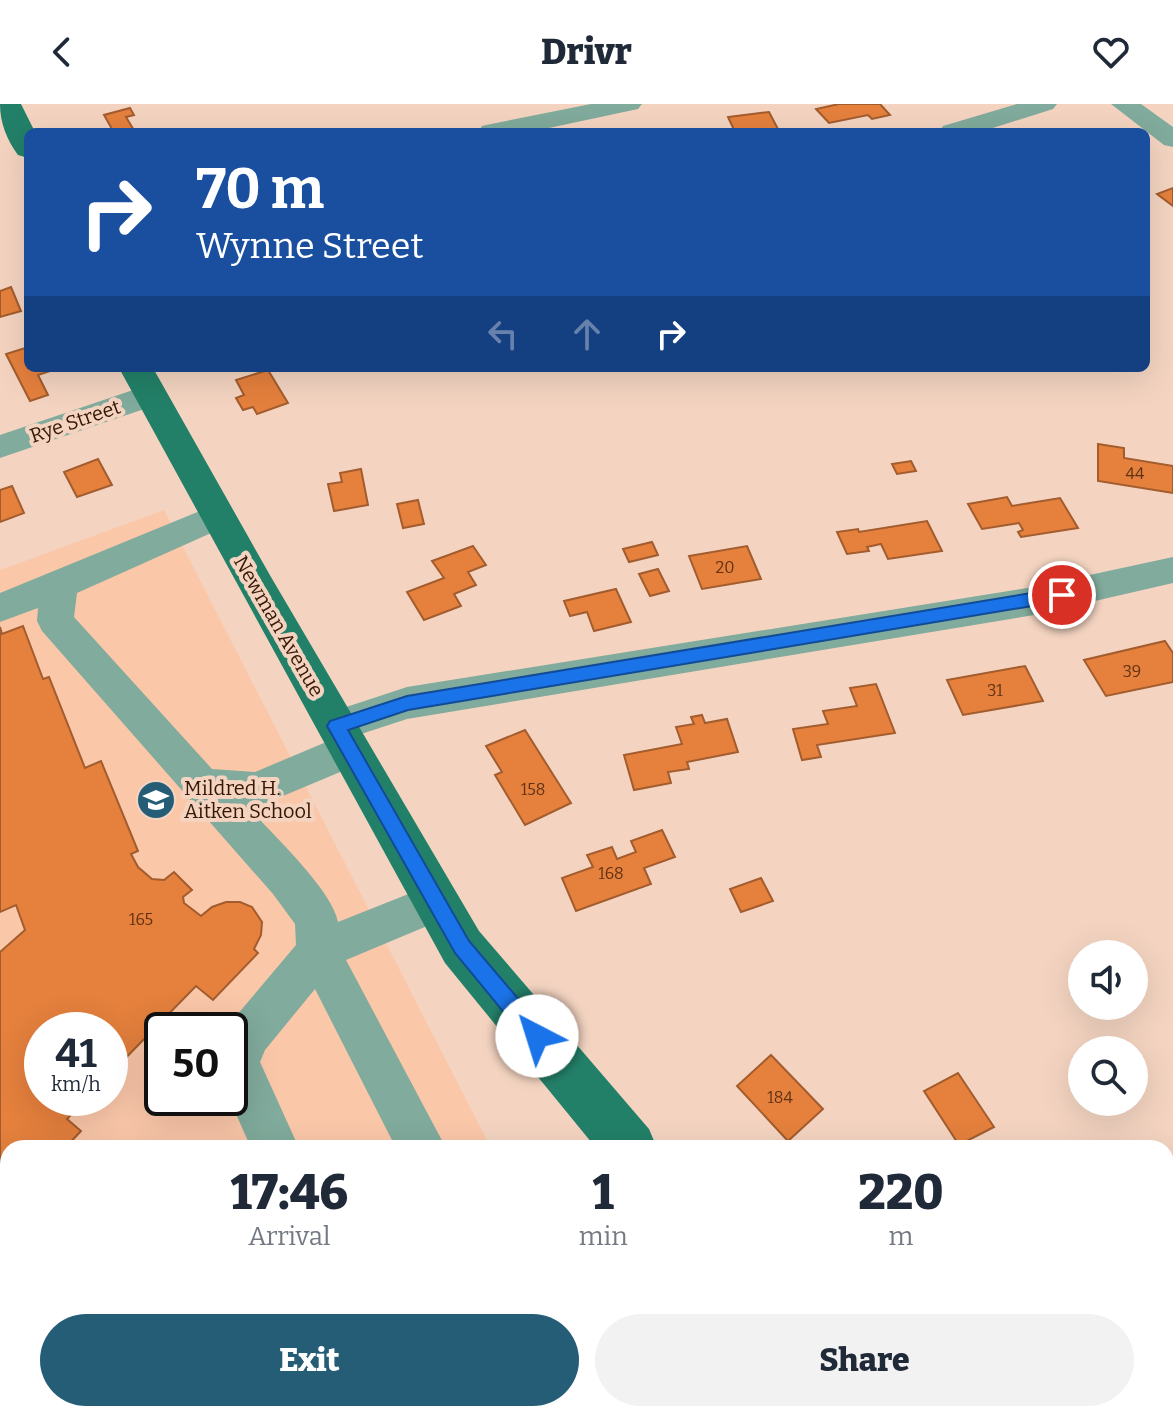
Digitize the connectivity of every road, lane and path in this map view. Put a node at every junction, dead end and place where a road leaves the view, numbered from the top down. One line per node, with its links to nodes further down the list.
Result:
1 (7, 104): 8 (main road)
2 (629, 104): 5 (street)
3 (1044, 104): 6 (street)
4 (1124, 104): 7 (street)
5 (511, 128)
6 (965, 128)
7 (1173, 139)
8 (24, 140)
9 (144, 382): 10 (street, Rye Street); 11 (main road, Newman Avenue)
10 (0, 447)
11 (217, 516): 13 (street); 15 (main road, Newman Avenue)
12 (1173, 570): 15 (street)
13 (60, 585): 14 (street); 16 (street)
14 (0, 608)
15 (343, 738): 16 (street); 17 (main road, Newman Avenue)
16 (202, 785): 18 (street)
17 (436, 902): 18 (street); 21 (main road, Newman Avenue)
18 (318, 951): 19 (street); 20 (street)
19 (271, 1140)
20 (418, 1140)
21 (623, 1140)

